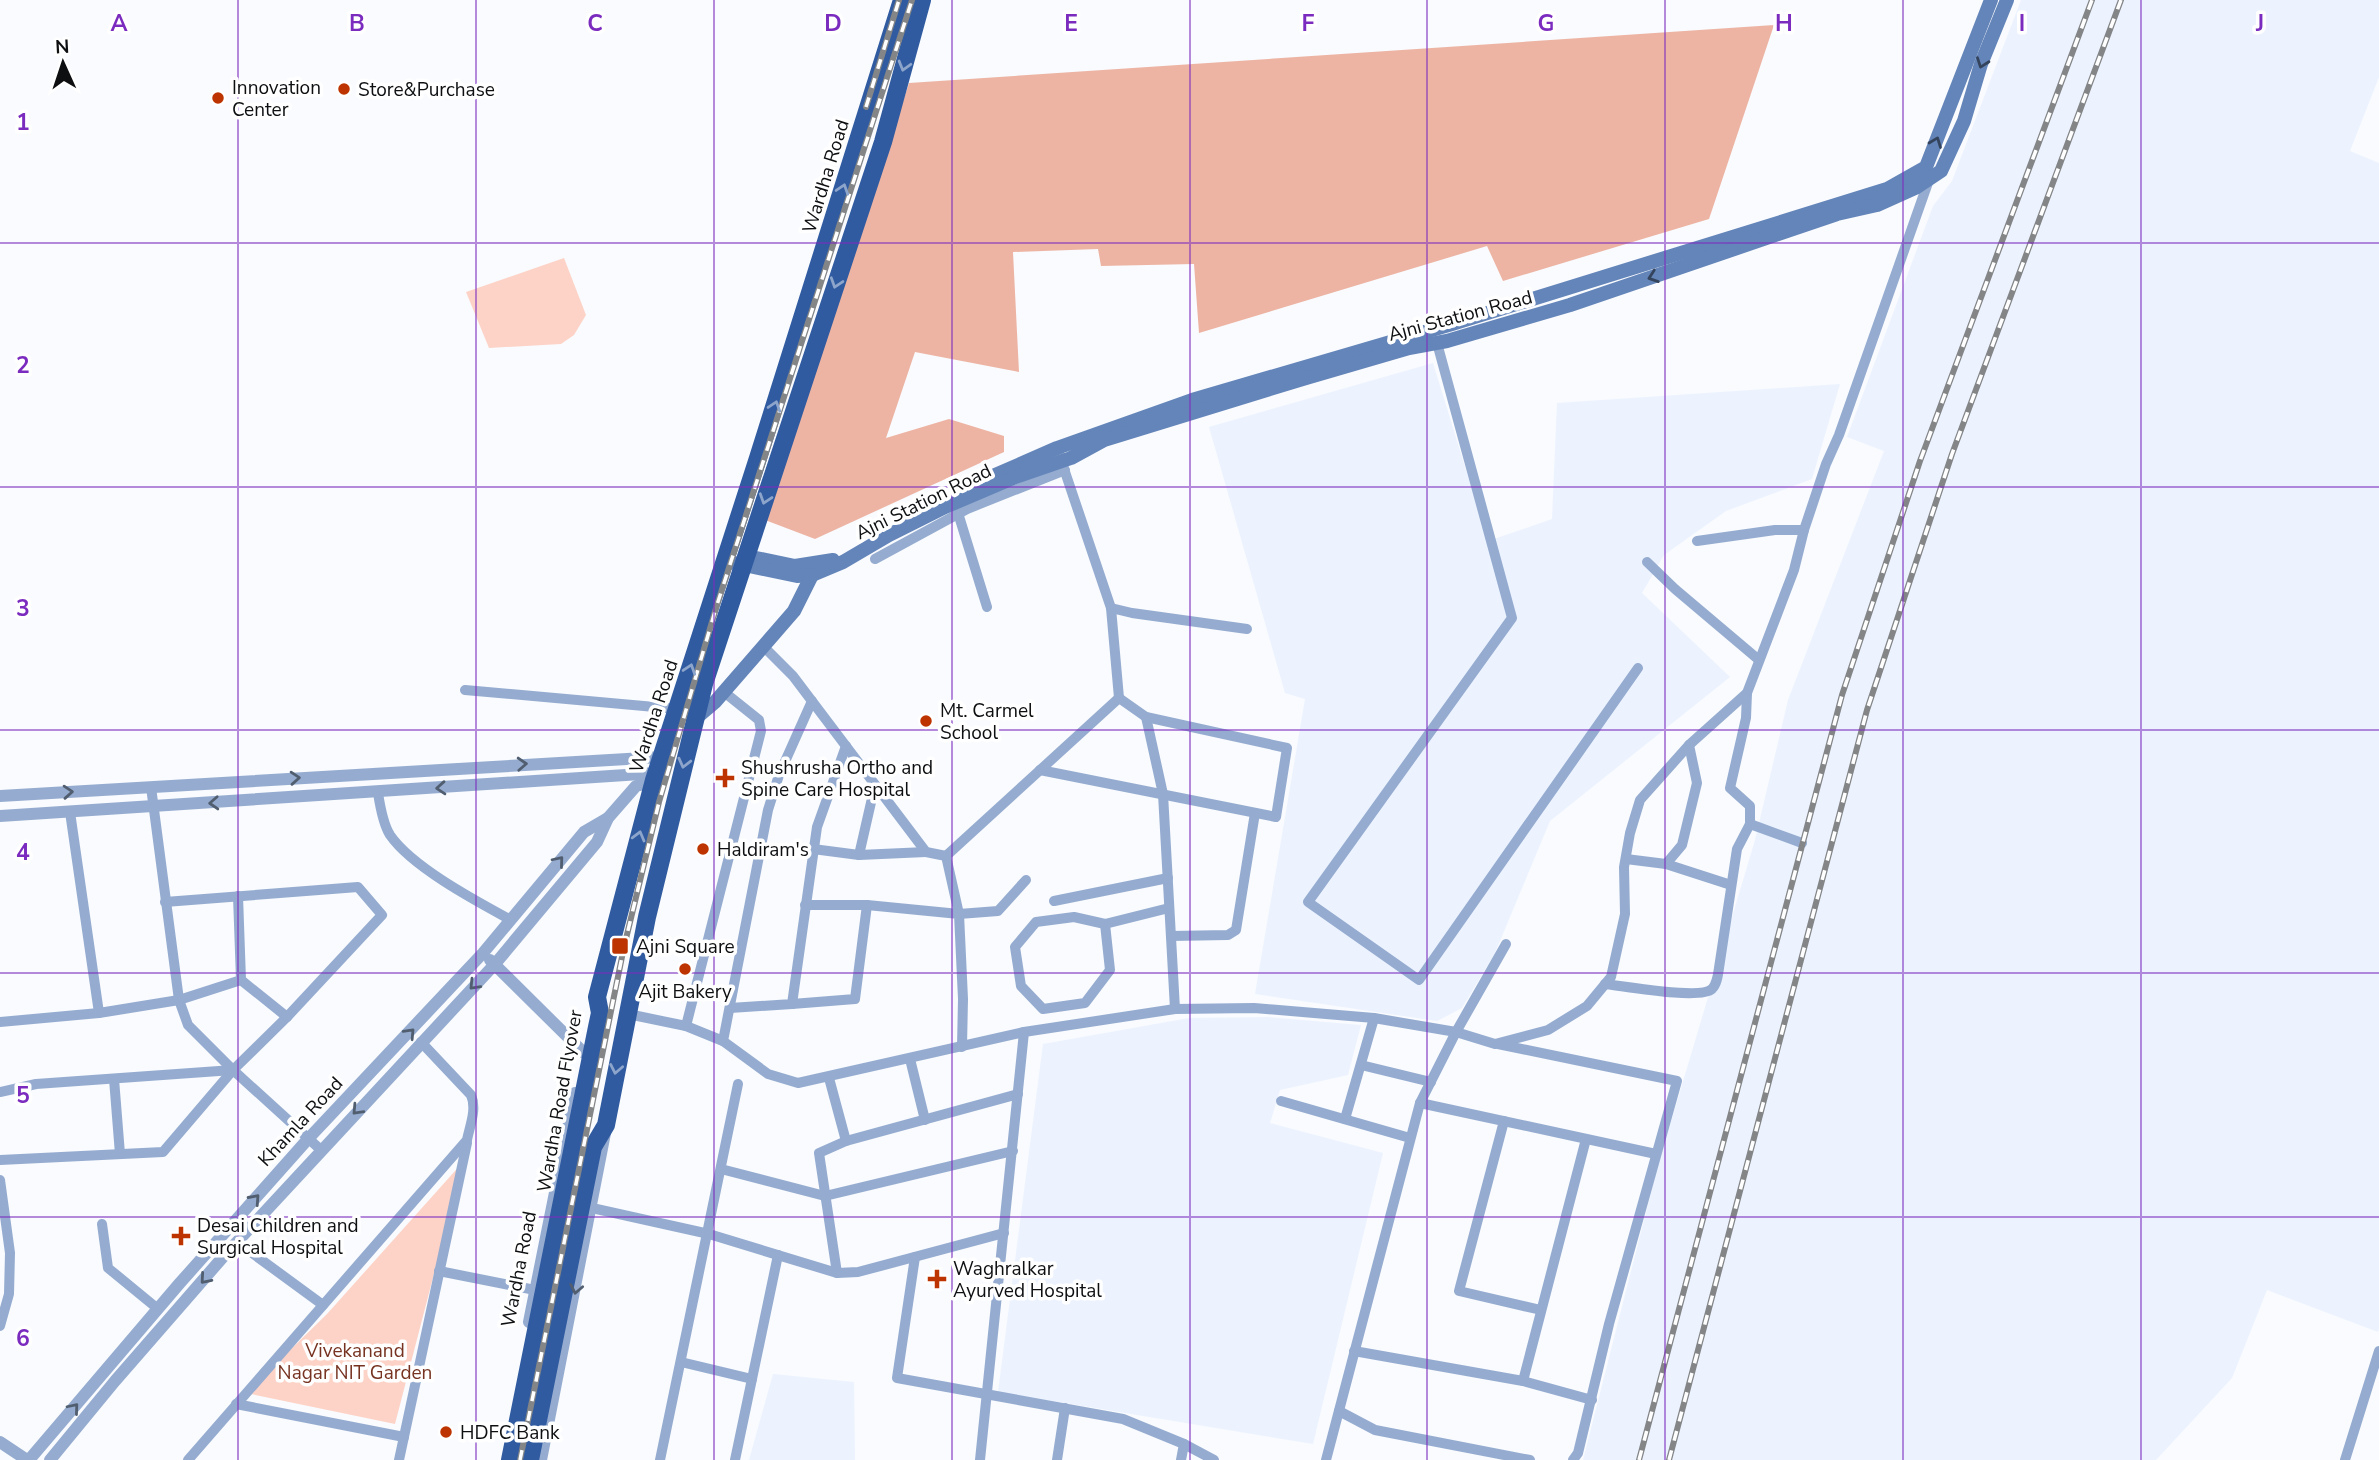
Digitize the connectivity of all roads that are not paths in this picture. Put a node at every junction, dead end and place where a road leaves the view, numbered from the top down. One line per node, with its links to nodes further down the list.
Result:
1 (902, 0): 14 (highway, Wardha Road, one-way to 1)
2 (922, 0): 16 (highway, Wardha Road, one-way to 16)
3 (1991, 0): 5 (main road, one-way to 3)
4 (2007, 0): 5 (main road, Ajni Station Road, one-way to 5)
5 (1927, 174): 6 (main road, Ajni Station Road); 12 (street)
6 (1692, 256): 7 (main road, Ajni Station Road); 8 (main road, Ajni Station Road, one-way to 8)
7 (1539, 297): 8 (main road); 9 (main road, Ajni Station Road)
8 (1544, 313): 9 (main road, Ajni Station Road)
9 (1431, 340): 10 (main road, Ajni Station Road); 24 (street)
10 (1061, 460): 11 (street); 18 (main road, Ajni Station Road); 20 (street)
11 (958, 513): 15 (street); 19 (street)
12 (1804, 530): 13 (street); 23 (street)
13 (1697, 541)
14 (726, 556): 16 (main road); 30 (highway, Wardha Road, one-way to 14)
15 (875, 559)
16 (745, 560): 18 (main road); 18 (main road); 32 (highway, Wardha Road)
17 (1647, 562): 23 (street)
18 (822, 569): 22 (main road)
19 (987, 607)
20 (1111, 608): 21 (street); 28 (street)
21 (1247, 629)
22 (762, 646): 26 (main road); 29 (street)
23 (1759, 660): 27 (street)
24 (1638, 668)
25 (465, 690): 30 (street)
26 (724, 692): 32 (main road); 86 (street)
27 (1747, 693): 33 (street); 49 (street)
28 (1119, 698): 31 (street); 37 (street)
29 (812, 701): 34 (street); 79 (street)
30 (677, 709): 36 (highway, Wardha Road)
31 (1146, 717): 42 (street); 46 (street)
32 (694, 720): 82 (highway, Wardha Road, one-way to 82)
33 (1689, 745): 55 (street); 56 (street)
34 (846, 746): 39 (street); 51 (street)
35 (620, 759): 36 (street); 38 (street); 40 (street, one-way to 35)
36 (657, 771): 38 (street); 48 (street, Khamla Road); 75 (highway, Wardha Road, one-way to 36)
37 (1040, 771): 42 (street); 54 (street)
38 (621, 775): 41 (street, one-way to 41)
39 (875, 785): 52 (street); 53 (street)
40 (151, 787): 43 (street, one-way to 40); 44 (street)
41 (378, 793): 44 (street, one-way to 44); 67 (street)
42 (1163, 794): 46 (street); 57 (street)
43 (0, 796)
44 (152, 806): 45 (street); 62 (street)
45 (70, 812): 47 (street); 81 (street)
46 (1255, 813): 69 (street)
47 (0, 816)
48 (608, 818): 67 (street, Khamla Road, one-way to 48); 72 (street, Khamla Road)
49 (1750, 824): 50 (street); 59 (street)
50 (1802, 844)
51 (813, 849): 53 (street); 63 (street)
52 (926, 852): 53 (street); 54 (street)
53 (859, 855)
54 (946, 856): 66 (street)
55 (1626, 859): 56 (street); 74 (street)
56 (1666, 864): 59 (street)
57 (1168, 878): 61 (street); 65 (street)
58 (1026, 880): 66 (street)
59 (1731, 885): 74 (street)
60 (238, 896): 62 (street); 73 (street); 83 (street)
61 (1054, 901)
62 (165, 902): 76 (street)
63 (805, 905): 64 (street); 77 (street)
64 (867, 905): 66 (street); 77 (street)
65 (1169, 908): 68 (street); 69 (street)
66 (959, 914): 93 (street)
67 (510, 920): 71 (street, Khamla Road)
68 (1105, 924): 78 (street); 78 (street)
69 (1171, 936): 80 (street)
70 (1506, 944): 89 (street)
71 (484, 953): 72 (street); 111 (street, Khamla Road, one-way to 71)
72 (495, 964): 91 (street, Khamla Road, one-way to 91); 94 (street)
73 (241, 979): 76 (street); 83 (street)
74 (1605, 984): 92 (street)
75 (597, 997): 94 (street, Wardha Road); 156 (highway, Wardha Road Flyover)
76 (179, 1000): 81 (street); 97 (street)
77 (792, 1004): 79 (street)
78 (1058, 1007): 87 (street)
79 (730, 1008): 90 (street)
80 (1175, 1009): 84 (street); 87 (street)
81 (99, 1013): 85 (street)
82 (628, 1014): 86 (street); 109 (highway, Wardha Road, one-way to 109)
83 (287, 1017): 97 (street)
84 (1374, 1018): 89 (street); 96 (street)
85 (0, 1022)
86 (686, 1026): 90 (street)
87 (1062, 1026): 88 (street)
88 (1024, 1032): 93 (street); 103 (street)
89 (1456, 1032): 92 (street); 100 (street)
90 (723, 1041): 98 (street)
91 (421, 1042): 113 (street); 115 (street, Khamla Road, one-way to 115)
92 (1495, 1044): 118 (street)
93 (961, 1047): 95 (street)
94 (584, 1053): 133 (street, Wardha Road)
95 (910, 1059): 98 (street); 107 (street)
96 (1360, 1065): 100 (street); 106 (street)
97 (233, 1070): 99 (street); 111 (street); 117 (street)
98 (829, 1078): 114 (street)
99 (114, 1079): 102 (street); 117 (street)
100 (1431, 1082): 105 (street)
101 (738, 1084): 120 (street)
102 (0, 1092)
103 (1018, 1094): 107 (street); 116 (street)
104 (1281, 1101): 106 (street)
105 (1420, 1103): 108 (street); 110 (street)
106 (1345, 1119): 110 (street)
107 (925, 1120): 114 (street)
108 (1504, 1121): 112 (street); 136 (street)
109 (606, 1125): 123 (street, Wardha Road); 157 (highway)
110 (1410, 1138): 138 (street)
111 (308, 1139): 115 (street); 135 (street, Khamla Road, one-way to 111)
112 (1586, 1139): 118 (street); 136 (street)
113 (467, 1140): 131 (street); 134 (street)
114 (846, 1141): 122 (street)
115 (321, 1150): 127 (street, Khamla Road)
116 (1013, 1151): 122 (street); 125 (street)
117 (120, 1154): 119 (street)
118 (1656, 1154): 144 (street)
119 (0, 1160)
120 (721, 1169): 122 (street); 126 (street)
121 (0, 1180): 128 (street)
122 (825, 1196): 132 (street)
123 (592, 1208): 126 (street); 158 (street, Wardha Road, one-way to 158)
124 (102, 1224): 135 (street)
125 (1004, 1233): 130 (street); 143 (street)
126 (709, 1234): 129 (street); 140 (street)
127 (237, 1242): 134 (street); 152 (street, Khamla Road, one-way to 152)
128 (5, 1253): 137 (street)
129 (778, 1255): 132 (street); 141 (street)
130 (915, 1257): 132 (street); 143 (street)
131 (439, 1271): 133 (street); 148 (street)
132 (837, 1273)
133 (535, 1290): 155 (street, Wardha Road)
134 (323, 1305): 145 (street)
135 (158, 1309): 151 (street, Khamla Road, one-way to 135)
136 (1541, 1310): 142 (street)
137 (0, 1326)
138 (1354, 1351): 142 (street); 147 (street)
139 (2379, 1351): 168 (street)
140 (681, 1362): 141 (street); 159 (street)
141 (752, 1379): 160 (street)
142 (1522, 1381): 144 (street)
143 (987, 1395): 146 (street); 161 (street)
144 (1592, 1400): 167 (street)
145 (236, 1404): 148 (street); 153 (street)
146 (1065, 1408): 150 (street); 162 (street)
147 (1339, 1411): 165 (street); 166 (street)
148 (404, 1437): 154 (street)
149 (0, 1442): 151 (street)
150 (1184, 1444): 163 (street); 164 (street)
151 (28, 1460)
152 (50, 1460)
153 (190, 1460)
154 (399, 1460)
155 (503, 1460)
156 (510, 1460)
157 (530, 1460)
158 (541, 1460)
159 (660, 1460)
160 (735, 1460)
161 (979, 1460)
162 (1058, 1460)
163 (1181, 1460)
164 (1214, 1460)
165 (1326, 1460)
166 (1530, 1460)
167 (1573, 1460)
168 (2345, 1460)

